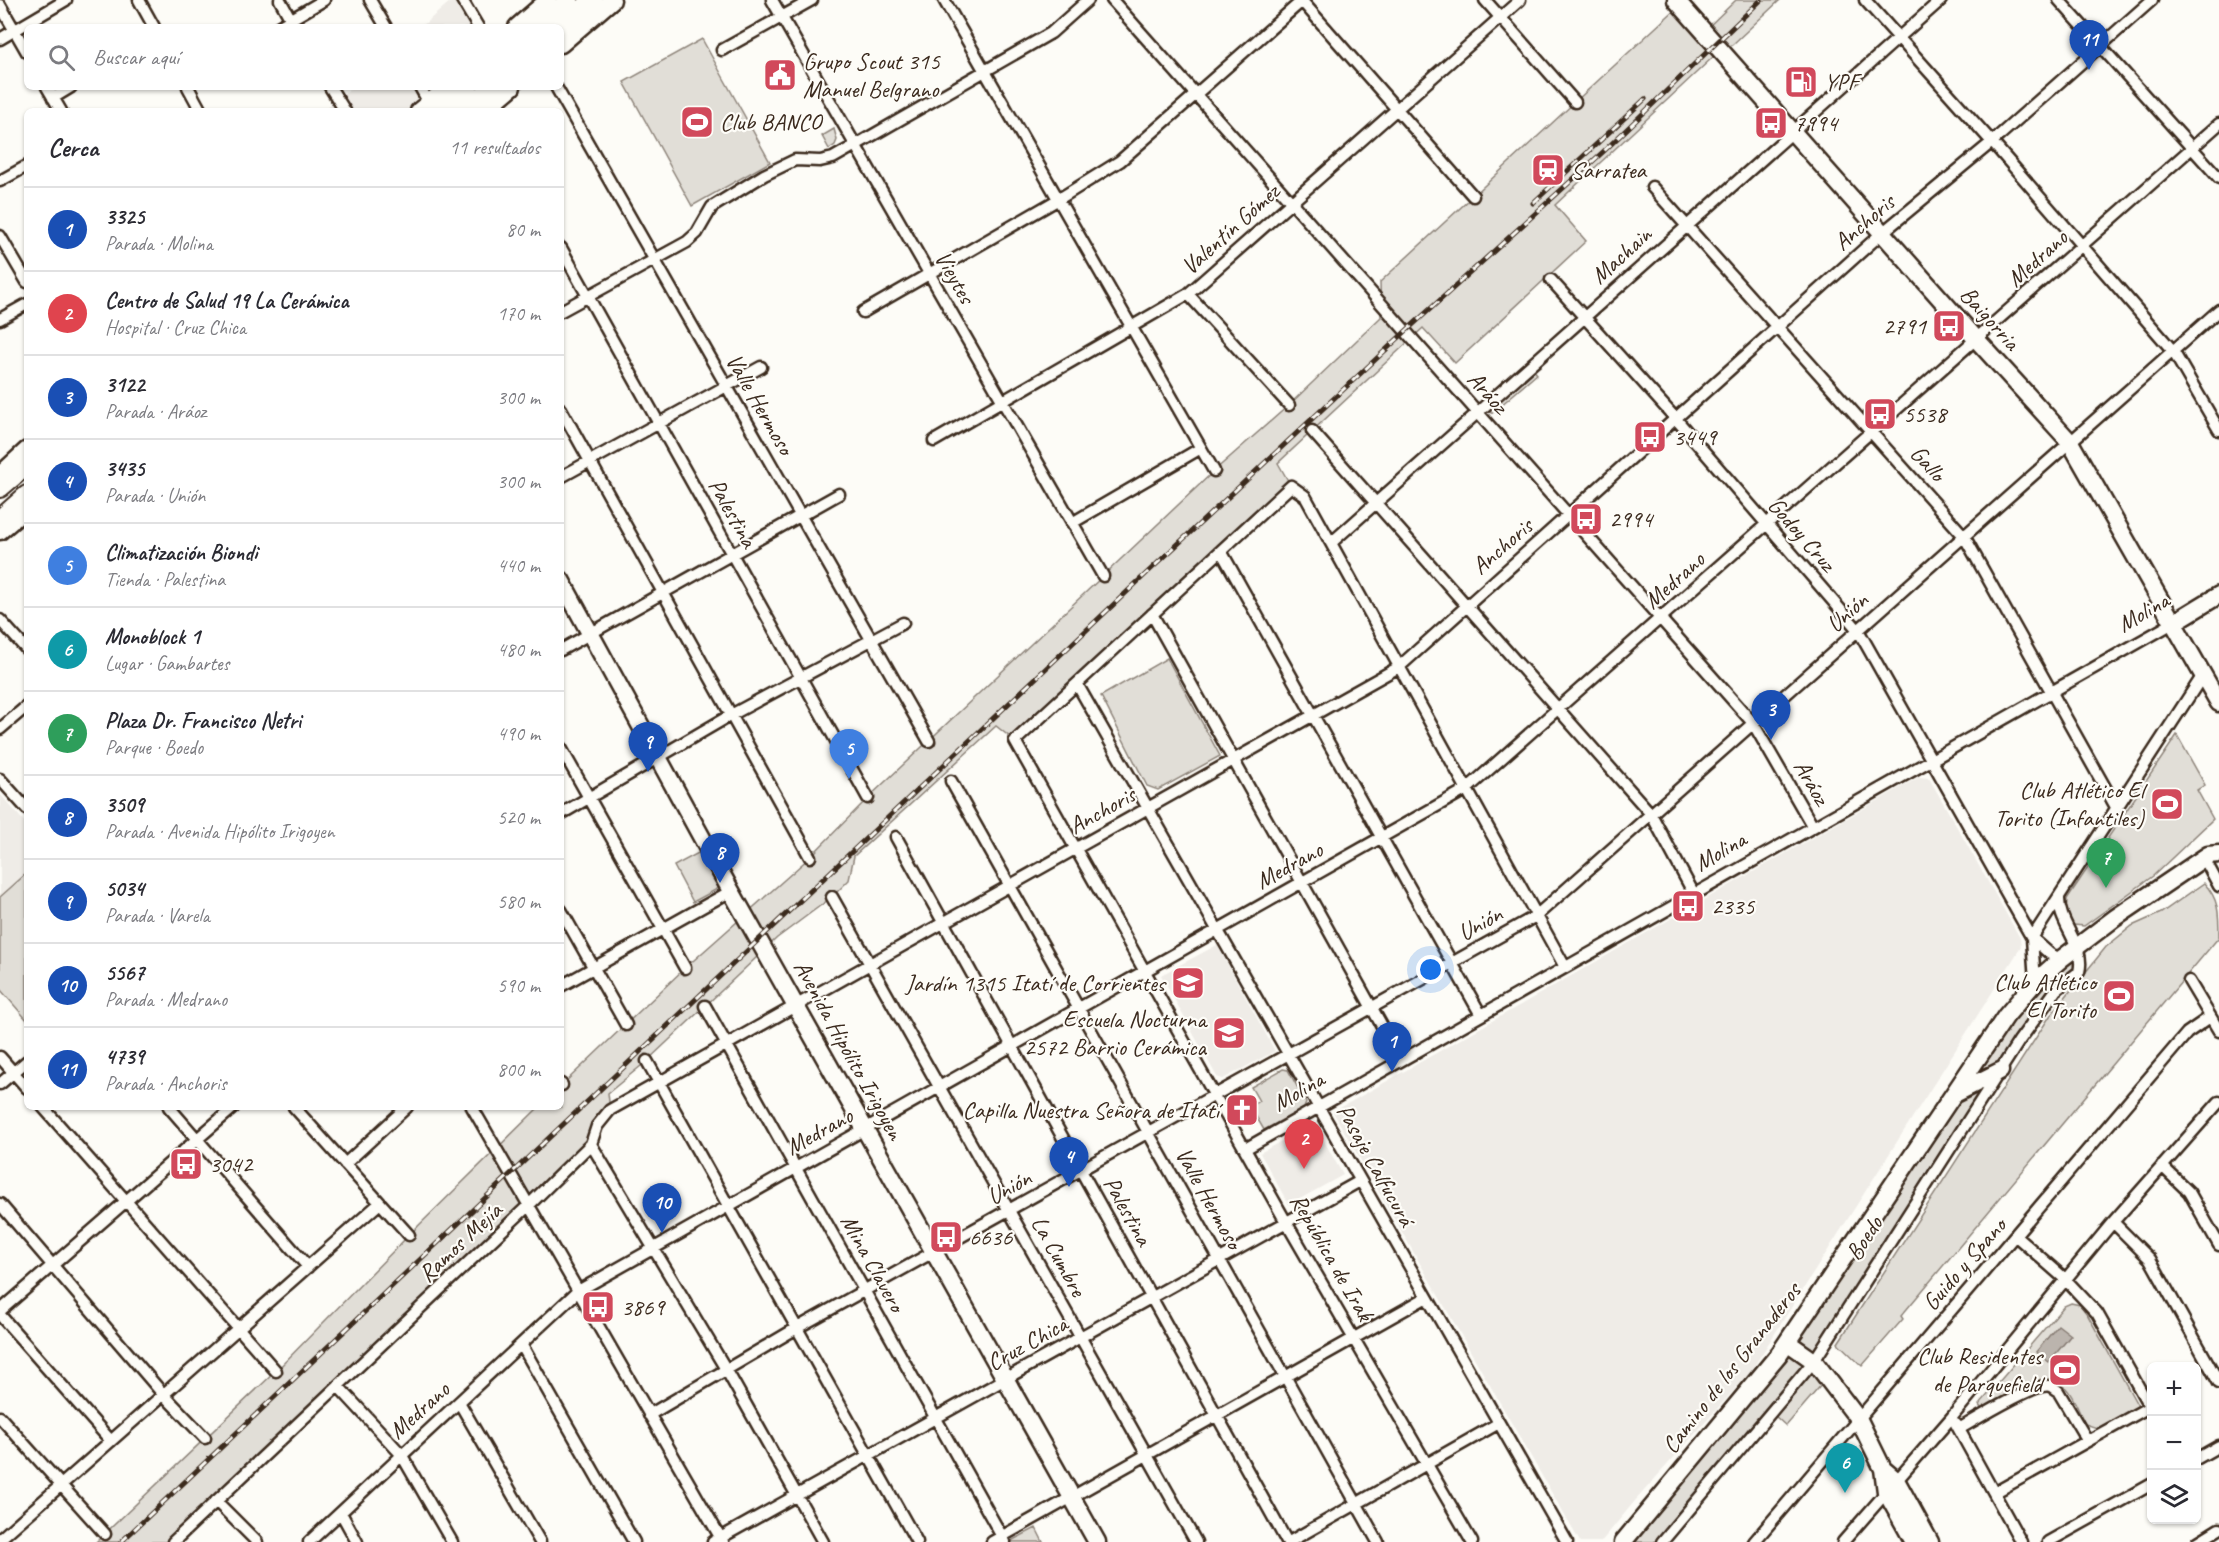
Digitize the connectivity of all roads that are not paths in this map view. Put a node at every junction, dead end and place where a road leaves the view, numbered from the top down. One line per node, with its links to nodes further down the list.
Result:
1 (66, 0): 28 (street)
2 (139, 0): 29 (street)
3 (280, 0): 27 (street)
4 (324, 0): 27 (street)
5 (370, 0): 30 (street)
6 (462, 0): 31 (street)
7 (548, 0): 32 (street)
8 (569, 0): 33 (main road)
9 (593, 0): 34 (main road)
10 (612, 0): 39 (street)
11 (772, 0): 25 (street, Vieytes)
12 (813, 0): 25 (street)
13 (945, 0): 43 (street)
14 (1088, 0): 43 (street)
15 (1112, 0): 54 (street, Aráoz)
16 (1302, 0): 54 (street); 63 (street)
17 (1485, 0): 26 (street)
18 (1520, 0): 26 (street, Valentín Gómez)
19 (1676, 0): 65 (street, Baigorria)
20 (1865, 0): 37 (street)
21 (1941, 0): 37 (street, Machain)
22 (2059, 0): 41 (street)
23 (2152, 0): 41 (street, Anchoris)
24 (0, 5): 36 (street)
25 (781, 17): 42 (street); 67 (street, Vieytes)
26 (1500, 18): 56 (street); 63 (street, Valentín Gómez)
27 (293, 23)
28 (25, 24)
29 (152, 24)
30 (384, 24)
31 (476, 24)
32 (520, 24)
33 (542, 24)
34 (564, 24)
35 (24, 25): 36 (street)
36 (15, 30): 38 (street); 40 (street)
37 (1898, 38): 65 (street, Machain); 66 (street)
38 (0, 39)
39 (564, 41)
40 (24, 46)
41 (2100, 46): 66 (street, Anchoris); 68 (street)
42 (722, 50)
43 (984, 70): 67 (street); 74 (street)
44 (49, 90): 55 (street)
45 (66, 90): 55 (street)
46 (190, 90): 58 (street)
47 (332, 90): 59 (street)
48 (421, 90): 60 (street)
49 (445, 90): 60 (street)
50 (462, 90): 60 (main road)
51 (488, 90): 61 (main road)
52 (508, 90): 62 (street)
53 (558, 90): 81 (street, Valle Hermoso)
54 (1196, 94): 74 (street); 75 (street, Aráoz)
55 (54, 98): 57 (street)
56 (1575, 102)
57 (59, 108)
58 (199, 108)
59 (343, 108)
60 (429, 108)
61 (468, 108)
62 (488, 108)
63 (1397, 109): 73 (street); 75 (street, Valentín Gómez)
64 (2219, 124): 68 (street, Medrano)
65 (1793, 132): 76 (street, Machain); 77 (street, Baigorria)
66 (1992, 142): 77 (street, Anchoris); 79 (street)
67 (855, 145): 81 (street); 82 (street, Vieytes)
68 (2192, 148): 70 (street); 79 (street, Medrano)
69 (24, 167): 71 (street)
70 (2219, 178)
71 (0, 181)
72 (1652, 187): 76 (street, Gallo)
73 (1473, 196)
74 (1059, 199): 82 (street); 93 (street)
75 (1292, 202): 85 (street, Valentín Gómez); 101 (street, Aráoz)
76 (1687, 225): 91 (street, Machain); 94 (street, Gallo)
77 (1882, 233): 94 (street, Anchoris); 95 (street, Baigorria)
78 (0, 236): 83 (street)
79 (2081, 246): 95 (street, Medrano); 96 (street)
80 (564, 253): 86 (street, Palestina)
81 (655, 261): 86 (street); 98 (street, Valle Hermoso)
82 (929, 274): 90 (street); 99 (street, Vieytes)
83 (24, 277)
84 (1551, 280): 91 (street, Godoy Cruz)
85 (1188, 294): 93 (street, Valentín Gómez); 100 (street)
86 (588, 296): 88 (street); 104 (street, Palestina)
87 (24, 306): 92 (street)
88 (564, 309)
89 (2219, 310): 96 (street, Unión)
90 (863, 312)
91 (1584, 316): 101 (street, Machain); 103 (street, Godoy Cruz)
92 (0, 319)
93 (1131, 327): 99 (street, Valentín Gómez); 110 (street)
94 (1778, 327): 103 (street, Anchoris); 107 (street, Gallo)
95 (1977, 339): 107 (street, Medrano); 109 (street, Baigorria)
96 (2173, 351): 105 (street); 109 (street, Unión)
97 (761, 367): 98 (street)
98 (725, 385): 104 (street); 123 (street, Valle Hermoso)
99 (1002, 401): 108 (street, Valentín Gómez); 124 (street, Vieytes)
100 (1289, 405)
101 (1478, 411): 120 (street, Machain); 122 (street, Aráoz)
102 (564, 414): 112 (street)
103 (1676, 419): 122 (street, Anchoris); 126 (street, Godoy Cruz)
104 (658, 422): 112 (street); 130 (street, Palestina)
105 (2219, 430)
106 (1312, 431): 120 (street)
107 (1872, 432): 126 (street, Medrano); 127 (street, Gallo)
108 (934, 441)
109 (2070, 442): 127 (street, Unión); 140 (street, Baigorria)
110 (1200, 447): 114 (street); 124 (street)
111 (24, 453): 115 (street)
112 (590, 461): 116 (street); 133 (street)
113 (24, 468): 117 (main road)
114 (1214, 471)
115 (0, 475)
116 (564, 475)
117 (0, 489)
118 (839, 494): 123 (street)
119 (24, 498): 125 (main road)
120 (1376, 502): 128 (street, Machain); 135 (street)
121 (24, 510): 125 (street)
122 (1570, 515): 135 (street, Anchoris); 137 (street, Aráoz)
123 (800, 516): 130 (street); 143 (street, Valle Hermoso)
124 (1072, 523): 131 (street, Vieytes)
125 (1, 525)
126 (1767, 525): 137 (street, Medrano); 141 (street, Godoy Cruz)
127 (1964, 536): 141 (street, Unión); 150 (street, Gallo)
128 (1331, 543): 129 (street); 146 (street)
129 (1221, 551): 136 (street); 155 (street)
130 (732, 554): 133 (street); 148 (street, Palestina)
131 (1103, 576)
132 (564, 585): 142 (street, Avenida Hipólito Irigoyen)
133 (663, 593): 142 (street); 154 (street)
134 (2219, 595): 140 (street, Molina)
135 (1467, 605): 146 (street, Anchoris); 153 (street)
136 (1152, 614): 149 (street); 161 (street)
137 (1661, 619): 153 (street, Medrano); 156 (street, Aráoz)
138 (0, 620): 144 (street)
139 (903, 623): 143 (street)
140 (2173, 623): 147 (street, Baigorria); 150 (street, Molina)
141 (1858, 630): 156 (street, Unión); 162 (street, Godoy Cruz)
142 (591, 633): 145 (street); 160 (street, Avenida Hipólito Irigoyen)
143 (871, 641): 148 (street); 158 (street, Valle Hermoso)
144 (24, 647)
145 (564, 648)
146 (1399, 667): 155 (street, Anchoris); 165 (street)
147 (2203, 675): 151 (street, Baigorria); 169 (street)
148 (800, 677): 154 (street); 167 (street, Palestina)
149 (1077, 684): 170 (street, Pasaje Calfucurá); 177 (street, República de Irak)
150 (2052, 691): 162 (street, Molina); 169 (street, Gallo)
151 (2219, 703)
152 (24, 709): 157 (street)
153 (1560, 709): 165 (street, Medrano); 172 (street)
154 (731, 716): 160 (street); 179 (street)
155 (1313, 716): 161 (street, Anchoris); 175 (street)
156 (1753, 723): 172 (street, Unión); 173 (street, Aráoz)
157 (0, 729)
158 (928, 741)
159 (564, 753): 166 (street)
160 (660, 757): 166 (street); 183 (street, Avenida Hipólito Irigoyen)
161 (1234, 760): 170 (street, Anchoris); 180 (street)
162 (1931, 760): 173 (street, Molina); 192 (street, Godoy Cruz)
163 (0, 779): 168 (street)
164 (951, 781): 181 (street, Valle Hermoso)
165 (1467, 789): 175 (street, Medrano); 188 (street)
166 (589, 798): 171 (street); 190 (street)
167 (868, 798)
168 (24, 806)
169 (2116, 807): 186 (street)
170 (1148, 808): 177 (street, Anchoris); 191 (street, Pasaje Calfucurá)
171 (564, 812)
172 (1652, 814): 184 (street); 188 (street, Unión)
173 (1813, 826): 184 (street, Molina)
174 (896, 837): 189 (street, Palestina)
175 (1381, 837): 180 (street, Medrano); 195 (street)
176 (2219, 840): 178 (street)
177 (1076, 849): 181 (street, Anchoris); 200 (street, República de Irak)
178 (2210, 855): 182 (street); 193 (street)
179 (810, 857)
180 (1302, 882): 191 (street, Medrano); 207 (street)
181 (1010, 886): 189 (street, Anchoris); 206 (street, Valle Hermoso)
182 (2219, 886)
183 (731, 891): 190 (street); 205 (street, Avenida Hipólito Irigoyen)
184 (1694, 894): 197 (street, Molina)
185 (832, 897): 196 (street, La Cumbre)
186 (2059, 898): 192 (street); 193 (street, Boedo)
187 (564, 915): 198 (street)
188 (1536, 916): 195 (street, Unión); 197 (street)
189 (944, 923): 196 (street, Anchoris); 213 (street, Palestina)
190 (663, 929): 198 (street); 199 (street)
191 (1218, 930): 200 (street, Medrano); 214 (street, Pasaje Calfucurá)
192 (2032, 938): 194 (street, Godoy Cruz); 202 (street)
193 (2077, 947): 194 (street); 219 (street, Boedo)
194 (2061, 959): 202 (street, Camino de los Granaderos)
195 (1452, 963): 207 (street, Unión); 208 (street)
196 (870, 964): 205 (street, Anchoris); 224 (street, La Cumbre)
197 (1565, 967): 208 (street, Molina)
198 (594, 968): 203 (street); 210 (street)
199 (685, 968)
200 (1144, 971): 206 (street, Medrano); 225 (street, República de Irak)
201 (2189, 981): 209 (street)
202 (2035, 982): 226 (street, Camino de los Granaderos)
203 (564, 984)
204 (705, 1006): 212 (street, Mina Clavero)
205 (796, 1006): 212 (street, Ramos Mejía); 235 (street, Avenida Hipólito Irigoyen)
206 (1078, 1008): 213 (street, Medrano); 236 (street, Valle Hermoso)
207 (1372, 1008): 214 (street, Unión); 216 (street)
208 (1481, 1015): 216 (street, Molina)
209 (2210, 1017): 211 (street); 254 (street, Guido y Spano)
210 (626, 1025)
211 (2219, 1031)
212 (727, 1044): 221 (street, Ramos Mejía); 242 (street, Mina Clavero)
213 (1012, 1046): 224 (street, Medrano); 243 (street, Palestina)
214 (1289, 1054): 225 (street, Unión); 228 (street, Pasaje Calfucurá)
215 (0, 1058): 220 (street)
216 (1401, 1060): 228 (street, Molina)
217 (648, 1061): 221 (street)
218 (24, 1064): 220 (street)
219 (2000, 1071): 226 (street); 273 (street, Boedo)
220 (13, 1073): 222 (street); 223 (street)
221 (660, 1082): 238 (street, Ramos Mejía); 249 (street)
222 (0, 1084)
223 (24, 1085)
224 (939, 1087): 235 (street, Medrano); 250 (street, La Cumbre)
225 (1215, 1096): 236 (street, Unión); 239 (street, República de Irak)
226 (1952, 1097): 271 (street, Camino de los Granaderos)
227 (2219, 1103): 241 (street)
228 (1320, 1106): 239 (street, Molina); 244 (street, Pasaje Calfucurá)
229 (46, 1110): 245 (street)
230 (173, 1110): 237 (street)
231 (231, 1110): 237 (street)
232 (297, 1110): 240 (street)
233 (404, 1110): 240 (street)
234 (474, 1110): 248 (street)
235 (865, 1129): 242 (street, Medrano); 257 (street, Avenida Hipólito Irigoyen)
236 (1148, 1133): 243 (street, Unión); 258 (street, Valle Hermoso)
237 (197, 1139): 245 (street); 260 (street)
238 (591, 1144): 248 (street, Ramos Mejía); 256 (street)
239 (1245, 1149): 251 (street, República de Irak)
240 (345, 1164): 246 (street)
241 (2162, 1166): 252 (street); 255 (street)
242 (795, 1168): 249 (street, Medrano); 263 (street, Mina Clavero)
243 (1081, 1170): 250 (street, Unión); 264 (street, Palestina)
244 (1360, 1181): 251 (street, Cruz Chica); 265 (street, Pasaje Calfucurá)
245 (126, 1202): 259 (street); 268 (street)
246 (380, 1203): 253 (street); 260 (street)
247 (0, 1204): 259 (street)
248 (529, 1205): 262 (street); 279 (street, Ramos Mejía)
249 (729, 1206): 256 (street, Medrano); 267 (street)
250 (1009, 1211): 257 (street, Unión); 269 (street, La Cumbre)
251 (1286, 1222): 258 (street, Cruz Chica); 270 (street, República de Irak)
252 (2113, 1222): 261 (street); 278 (street)
253 (409, 1235)
254 (2016, 1236): 261 (street); 289 (street, Guido y Spano)
255 (2219, 1245)
256 (654, 1249): 262 (street, Medrano); 275 (street)
257 (934, 1252): 263 (street, Unión); 277 (street, Avenida Hipólito Irigoyen)
258 (1219, 1259): 264 (street, Cruz Chica); 276 (street, Valle Hermoso)
259 (53, 1265): 266 (street); 280 (street)
260 (308, 1267): 268 (street)
261 (2065, 1279): 282 (street); 287 (street)
262 (578, 1291): 272 (street, Medrano); 284 (street)
263 (866, 1291): 267 (street, Unión); 288 (street, Mina Clavero)
264 (1152, 1297): 269 (street, Cruz Chica); 285 (street, Palestina)
265 (1428, 1297): 270 (street); 290 (street, Pasaje Calfucurá)
266 (0, 1313): 294 (street)
267 (797, 1328): 275 (street, Unión); 297 (street)
268 (237, 1329): 274 (street); 280 (street)
269 (1080, 1337): 277 (street, Cruz Chica); 298 (street, La Cumbre)
270 (1355, 1338): 276 (street); 300 (street, República de Irak)
271 (1787, 1342): 273 (street); 330 (street, Camino de los Granaderos)
272 (521, 1344): 281 (street, Medrano); 321 (street)
273 (1814, 1361): 289 (street); 331 (street, Boedo)
274 (276, 1371)
275 (728, 1371): 284 (street, Unión); 305 (street)
276 (1285, 1377): 285 (street); 308 (street, Valle Hermoso)
277 (1007, 1378): 288 (street, Cruz Chica); 306 (street, Avenida Hipólito Irigoyen)
278 (2219, 1383)
279 (338, 1386): 296 (street); 307 (street, Ramos Mejía)
280 (163, 1394): 292 (street); 294 (street)
281 (459, 1402): 296 (street, Medrano); 320 (street)
282 (2147, 1404)
283 (2147, 1410): 293 (street)
284 (650, 1415): 314 (street)
285 (1217, 1415): 298 (street); 326 (street, Palestina)
286 (0, 1417): 301 (street)
287 (1952, 1417): 291 (street); 302 (street)
288 (935, 1418): 297 (street, Cruz Chica); 313 (street, Mina Clavero)
289 (1859, 1419): 302 (street); 332 (street, Guido y Spano)
290 (1499, 1423): 300 (street); 329 (street, Pasaje Calfucurá)
291 (1959, 1429): 293 (street); 304 (street)
292 (205, 1438)
293 (2087, 1440): 304 (street)
294 (111, 1441): 301 (street)
295 (2219, 1446): 299 (street)
296 (401, 1454): 309 (street, Medrano); 319 (street)
297 (868, 1455): 305 (street, Cruz Chica); 323 (street)
298 (1147, 1455): 306 (street); 325 (street, La Cumbre)
299 (2201, 1456)
300 (1427, 1464): 308 (street); 328 (street, República de Irak)
301 (60, 1485): 311 (street); 312 (street)
302 (1891, 1486): 333 (street); 334 (street); 335 (street)
303 (2147, 1486): 337 (street)
304 (1994, 1493): 336 (street)
305 (797, 1495): 314 (street, Cruz Chica); 322 (street)
306 (1072, 1497): 313 (street); 324 (street, Avenida Hipólito Irigoyen)
307 (216, 1501): 315 (street, Ramos Mejía); 316 (street)
308 (1357, 1504): 326 (street); 327 (street, Valle Hermoso)
309 (341, 1513): 317 (street, Medrano); 318 (street)
310 (2219, 1529): 338 (street)
311 (105, 1534)
312 (0, 1539)
313 (999, 1540)
314 (719, 1541)
315 (173, 1542)
316 (257, 1542)
317 (309, 1542)
318 (357, 1542)
319 (452, 1542)
320 (540, 1542)
321 (634, 1542)
322 (823, 1542)
323 (917, 1542)
324 (1098, 1542)
325 (1196, 1542)
326 (1288, 1542)
327 (1378, 1542)
328 (1472, 1542)
329 (1567, 1542)
330 (1623, 1542)
331 (1662, 1542)
332 (1754, 1542)
333 (1843, 1542)
334 (1914, 1542)
335 (1930, 1542)
336 (2021, 1542)
337 (2048, 1542)
338 (2198, 1542)

